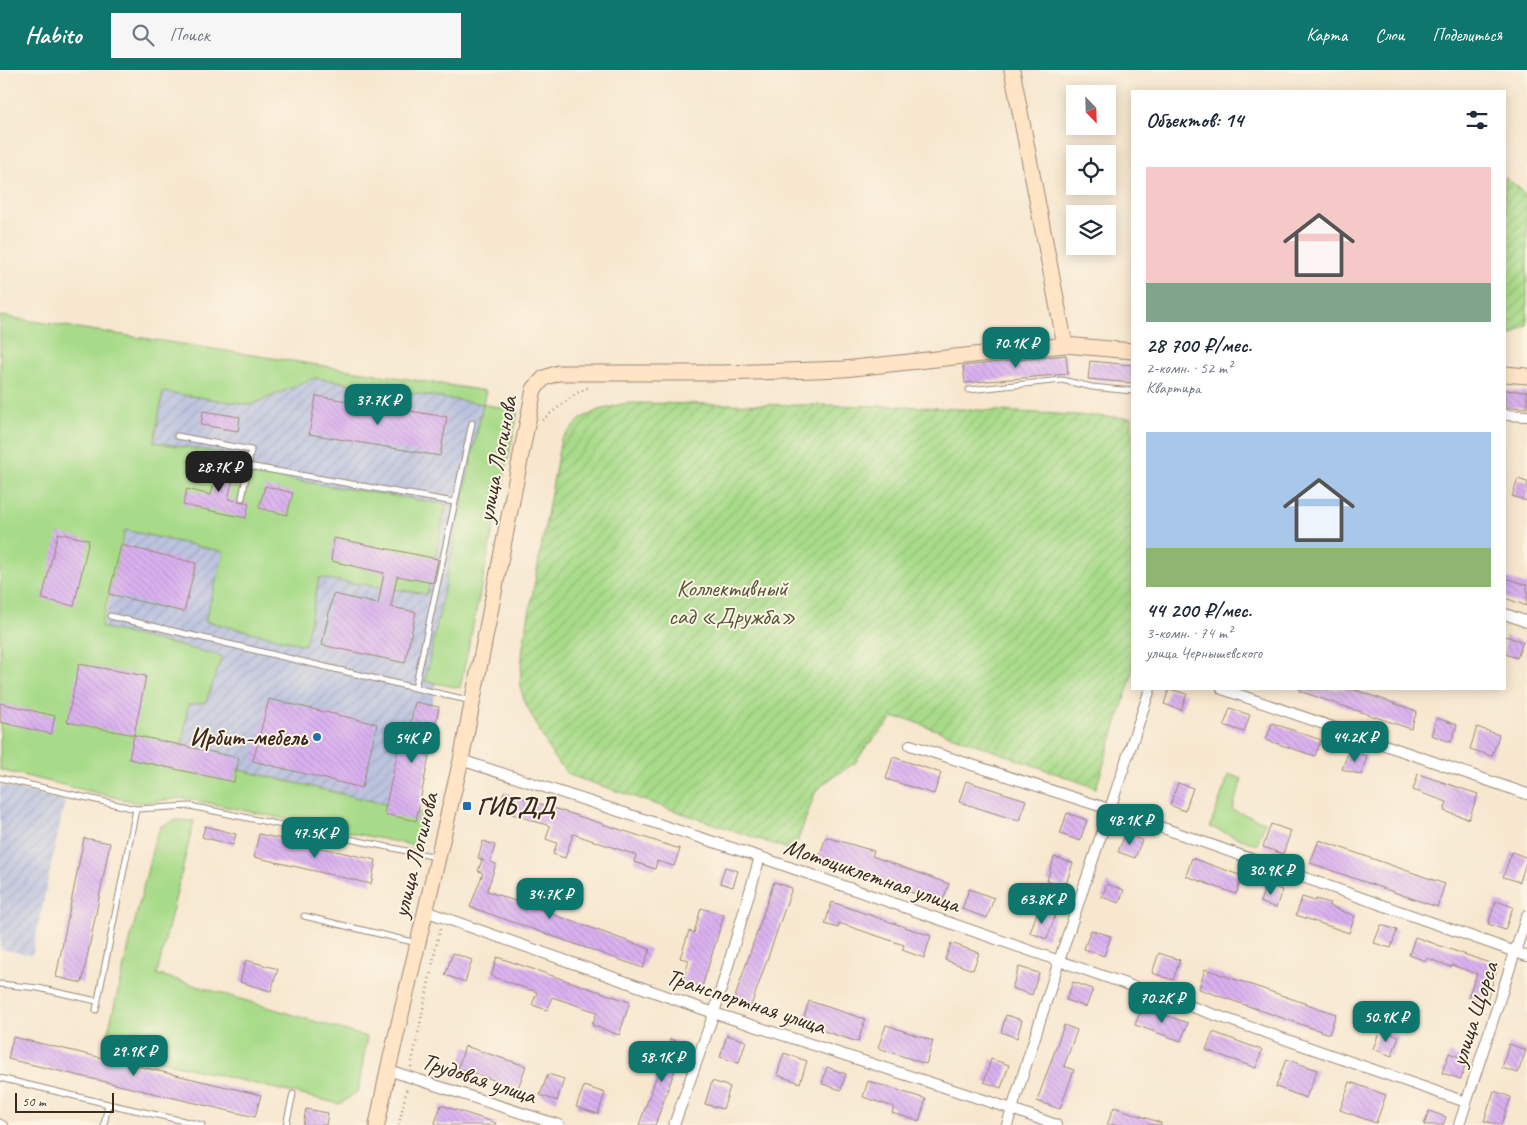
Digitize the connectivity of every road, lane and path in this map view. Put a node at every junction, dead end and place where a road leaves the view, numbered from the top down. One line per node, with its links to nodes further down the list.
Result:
1 (1012, 70): 2 (street)
2 (1065, 345): 3 (street); 23 (street, улица Логинова)
3 (1131, 351)
4 (1506, 374): 5 (street)
5 (1527, 376)
6 (592, 385): 12 (path)
7 (969, 390): 8 (lane)
8 (1131, 391)
9 (1506, 414): 10 (street)
10 (1527, 416)
11 (472, 423): 16 (lane)
12 (538, 424)
13 (177, 436): 14 (lane)
14 (248, 466): 15 (lane); 16 (lane)
15 (242, 498)
16 (454, 502): 20 (lane)
17 (1506, 614): 19 (street)
18 (110, 616): 20 (lane)
19 (1527, 622)
20 (415, 688): 23 (lane)
21 (1150, 690): 29 (street)
22 (1225, 690): 27 (street)
23 (473, 701): 25 (street, улица Логинова)
24 (910, 745): 29 (street)
25 (461, 760): 30 (street, улица Логинова); 31 (street, Мотоциклетная улица)
26 (0, 778): 28 (lane)
27 (1527, 794)
28 (136, 809): 30 (lane); 41 (lane)
29 (1109, 809): 37 (street); 39 (street)
30 (438, 858): 32 (street, улица Логинова)
31 (760, 858): 39 (street, Мотоциклетная улица); 43 (street)
32 (425, 911): 35 (street, Транспортная улица); 36 (street, улица Логинова)
33 (1527, 915): 37 (street, улица Щорса)
34 (304, 916): 36 (lane)
35 (442, 917): 43 (street, Транспортная улица); 45 (path)
36 (418, 943): 44 (street, улица Логинова)
37 (1516, 952): 38 (street); 48 (street, улица Щорса)
38 (1527, 956)
39 (1059, 961): 48 (street, Мотоциклетная улица); 50 (street)
40 (0, 984): 41 (lane)
41 (97, 1001): 42 (lane)
42 (96, 1010)
43 (714, 1013): 50 (street, Транспортная улица); 59 (street)
44 (388, 1070): 45 (street, Трудовая улица); 56 (street, улица Логинова)
45 (409, 1076): 57 (path); 58 (street, Трудовая улица)
46 (0, 1078): 49 (lane)
47 (293, 1094): 55 (lane)
48 (1466, 1102): 62 (street, улица Щорса)
49 (108, 1104): 53 (lane); 54 (lane)
50 (1012, 1109): 60 (street); 61 (street, Транспортная улица)
51 (0, 1122): 52 (lane)
52 (5, 1125)
53 (104, 1125)
54 (202, 1125)
55 (286, 1125)
56 (377, 1125)
57 (399, 1125)
58 (559, 1125)
59 (674, 1125)
60 (1007, 1125)
61 (1056, 1125)
62 (1459, 1125)

